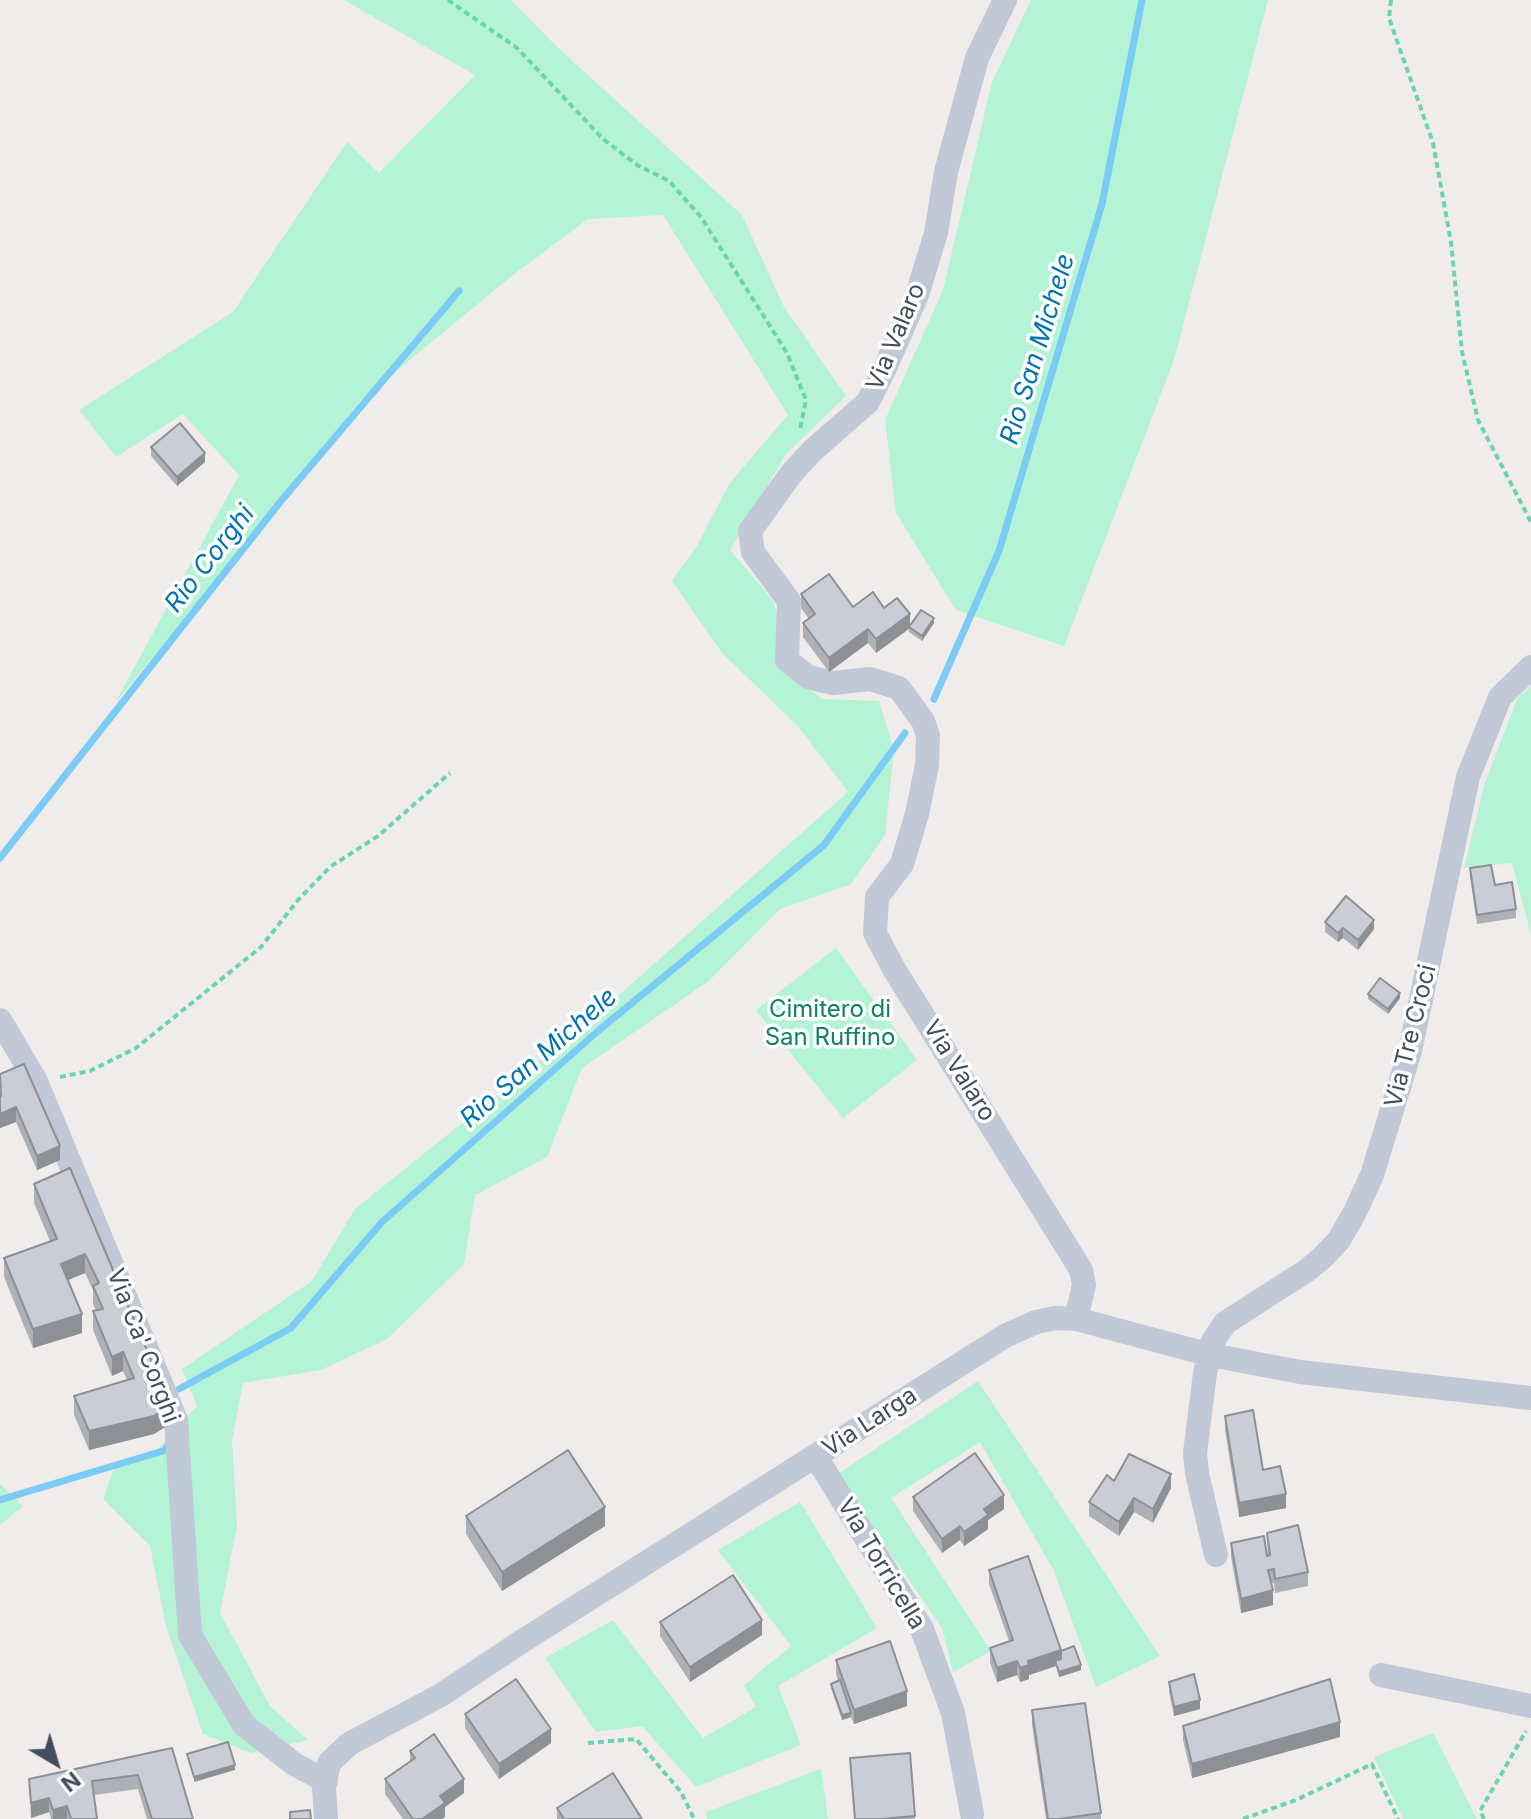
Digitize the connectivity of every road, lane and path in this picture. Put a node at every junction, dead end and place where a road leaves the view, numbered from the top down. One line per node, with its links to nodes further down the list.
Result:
1 (448, 0): 4 (path)
2 (1005, 0): 10 (street, Via Valaro)
3 (1391, 0): 5 (path)
4 (800, 429)
5 (1531, 522)
6 (1531, 667): 11 (street, Via Tre Croci)
7 (450, 773): 9 (path)
8 (0, 1020): 9 (street, Via Ca' Corghi)
9 (36, 1081): 19 (street, Via Ca' Corghi)
10 (1076, 1319): 11 (street, Via Larga); 13 (street, Via Larga)
11 (1211, 1355): 12 (street, Via Larga); 14 (street, Via Tre Croci)
12 (1531, 1398)
13 (816, 1457): 19 (street, Via Larga); 20 (street, Via Torricella)
14 (1216, 1555)
15 (1381, 1675): 16 (street)
16 (1531, 1706)
17 (1531, 1721): 25 (path)
18 (588, 1743): 22 (path)
19 (326, 1781): 21 (street, Via Larga)
20 (972, 1814)
21 (326, 1819)
22 (694, 1819)
23 (1243, 1819): 24 (path)
24 (1398, 1819)
25 (1484, 1819)

